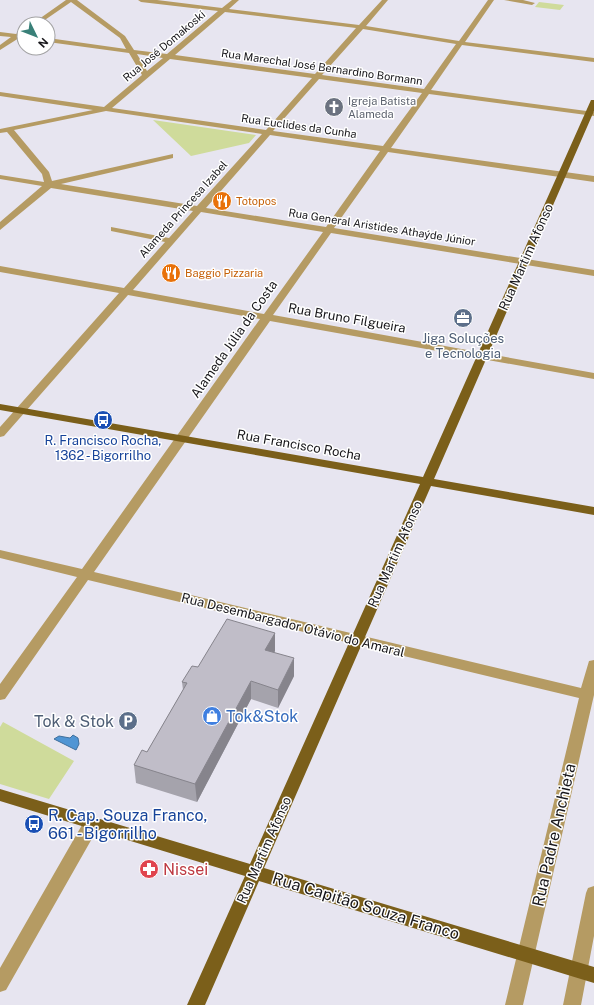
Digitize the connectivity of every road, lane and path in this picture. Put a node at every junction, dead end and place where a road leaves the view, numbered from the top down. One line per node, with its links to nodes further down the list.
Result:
1 (70, 0): 10 (street)
2 (74, 0): 18 (street)
3 (141, 0): 9 (street)
4 (236, 0): 9 (street, Rua José Domakoski)
5 (385, 0): 11 (street, Alameda Princesa Izabel)
6 (490, 0): 16 (street, Alameda Júlia da Costa)
7 (507, 0): 8 (street)
8 (532, 3)
9 (224, 11): 11 (street); 19 (street, Rua José Domakoski)
10 (47, 16)
11 (361, 27): 16 (street); 22 (street, Alameda Princesa Izabel)
12 (0, 34): 13 (street)
13 (16, 36)
14 (16, 39): 17 (street)
15 (56, 41): 18 (street, Rua Marechal José Bernardino Bormann)
16 (460, 43): 20 (street); 23 (street, Alameda Júlia da Costa)
17 (0, 48)
18 (134, 52): 19 (street, Rua Marechal José Bernardino Bormann); 21 (street)
19 (168, 57): 21 (street, Rua José Domakoski); 22 (street, Rua Marechal José Bernardino Bormann)
20 (594, 60)
21 (146, 76): 26 (street, Rua José Domakoski)
22 (316, 77): 23 (street, Rua Marechal José Bernardino Bormann); 30 (street, Alameda Princesa Izabel)
23 (426, 92): 27 (street, Rua Marechal José Bernardino Bormann); 31 (street, Alameda Júlia da Costa)
24 (0, 94): 26 (street, Rua Euclides da Cunha)
25 (594, 102): 27 (main road, Rua Martim Afonso)
26 (106, 109): 28 (street); 30 (street, Rua Euclides da Cunha)
27 (591, 114): 34 (main road, Rua Martim Afonso)
28 (9, 129): 29 (street); 33 (street)
29 (0, 131)
30 (267, 132): 31 (street, Rua Euclides da Cunha); 39 (street, Alameda Princesa Izabel)
31 (385, 149): 34 (street, Rua Euclides da Cunha); 42 (street, Alameda Júlia da Costa)
32 (170, 156): 36 (street)
33 (46, 174): 36 (street); 38 (street)
34 (562, 175): 37 (street, Rua Euclides da Cunha); 44 (main road, Rua Martim Afonso)
35 (0, 177): 38 (street, Rua General Aristides Athaýde Júnior)
36 (73, 178): 38 (street)
37 (594, 179)
38 (49, 185): 39 (street, Rua General Aristides Athaýde Júnior); 40 (street)
39 (199, 209): 42 (street, Rua General Aristides Athaýde Júnior); 43 (street, Alameda Princesa Izabel)
40 (0, 227)
41 (114, 229): 43 (street)
42 (328, 230): 44 (street, Rua General Aristides Athaýde Júnior); 48 (street, Alameda Júlia da Costa)
43 (171, 241): 47 (street, Alameda Princesa Izabel)
44 (524, 262): 46 (street, Rua General Aristides Athaýde Júnior); 49 (main road, Rua Martim Afonso)
45 (0, 269): 47 (street, Rua Bruno Filgueira)
46 (594, 273)
47 (126, 292): 48 (street, Rua Bruno Filgueira); 52 (street, Alameda Princesa Izabel)
48 (267, 317): 49 (street, Rua Bruno Filgueira); 54 (street, Alameda Júlia da Costa)
49 (482, 356): 50 (street, Rua Bruno Filgueira); 55 (main road, Rua Martim Afonso)
50 (594, 376)
51 (0, 407): 52 (main road, Rua Francisco Rocha)
52 (20, 411): 53 (street, Alameda Princesa Izabel); 54 (main road, Rua Francisco Rocha)
53 (0, 434)
54 (181, 439): 55 (main road, Rua Francisco Rocha); 58 (street, Alameda Júlia da Costa)
55 (427, 482): 56 (main road, Rua Francisco Rocha); 59 (main road, Rua Martim Afonso)
56 (594, 511)
57 (0, 554): 58 (street, Rua Desembargador Otávio do Amaral)
58 (85, 574): 59 (street, Rua Desembargador Otávio do Amaral); 61 (street, Alameda Júlia da Costa)
59 (357, 640): 62 (street, Rua Desembargador Otávio do Amaral); 65 (main road, Rua Martim Afonso)
60 (594, 665): 62 (street, Rua Padre Anchieta)
61 (0, 695)
62 (587, 695): 67 (street, Rua Padre Anchieta)
63 (0, 795): 64 (main road, Rua Capitão Souza Franco)
64 (92, 823): 65 (main road, Rua Capitão Souza Franco); 69 (street)
65 (255, 872): 67 (main road, Rua Capitão Souza Franco); 70 (main road, Rua Martim Afonso)
66 (594, 893): 68 (street)
67 (526, 955): 68 (main road, Rua Capitão Souza Franco); 71 (street, Rua Padre Anchieta)
68 (586, 973): 72 (street)
69 (0, 984)
70 (196, 1005)
71 (514, 1005)
72 (572, 1005)

